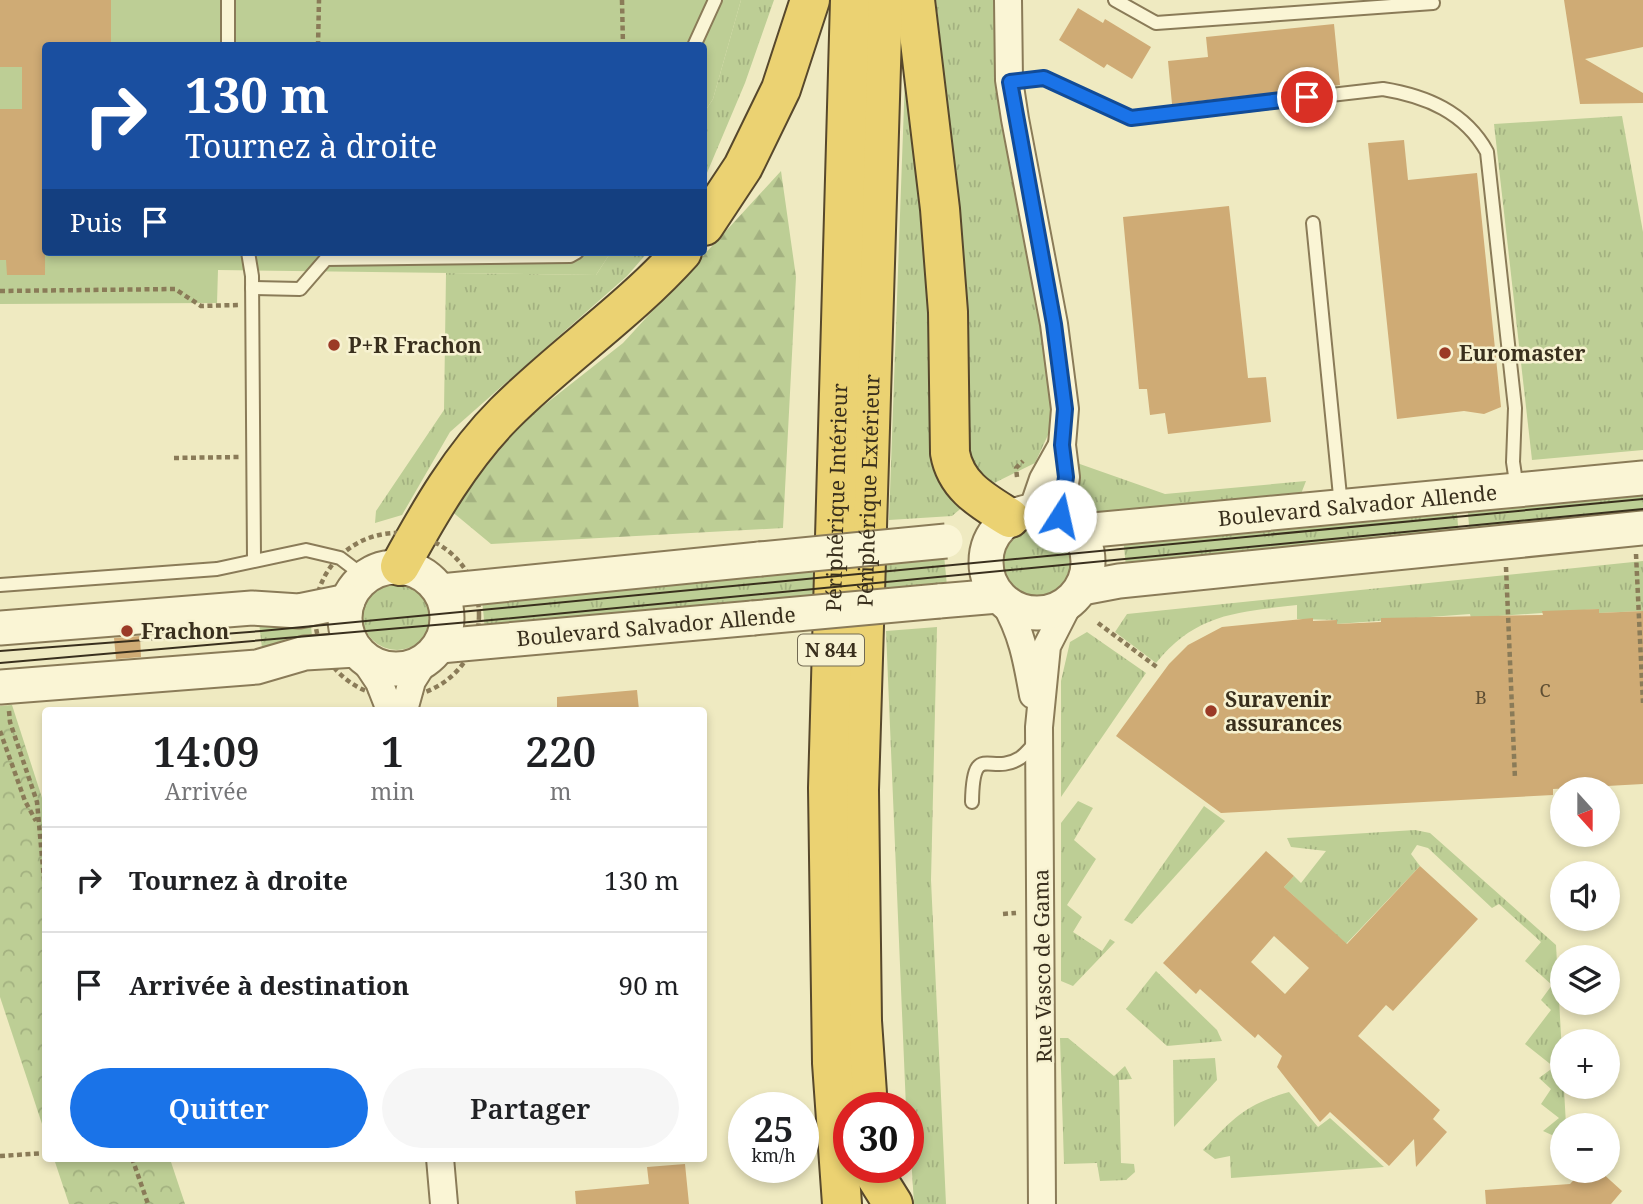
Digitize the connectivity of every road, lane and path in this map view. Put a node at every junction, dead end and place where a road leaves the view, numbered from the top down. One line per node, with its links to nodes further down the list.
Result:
1 (228, 0): 12 (lane)
2 (319, 0): 13 (path)
3 (622, 0): 14 (path)
4 (715, 0): 15 (lane)
5 (810, 0): 17 (highway)
6 (850, 0): 66 (highway, Périphérique Intérieur / N 844)
7 (883, 0): 58 (highway, Périphérique Extérieur / N 844)
8 (915, 0): 30 (highway)
9 (1008, 0): 16 (street)
10 (1115, 0): 11 (lane)
11 (1433, 3)
12 (228, 42)
13 (318, 42)
14 (623, 42)
15 (696, 42)
16 (1010, 82): 28 (lane); 30 (street)
17 (707, 221)
18 (1312, 223): 29 (lane)
19 (248, 256): 22 (lane)
20 (560, 256): 22 (lane)
21 (678, 256): 36 (highway)
22 (252, 288): 24 (lane)
23 (0, 291): 24 (path)
24 (253, 305): 26 (lane)
25 (173, 457): 26 (path)
26 (254, 457): 33 (lane)
27 (1643, 478): 28 (street, Boulevard Salvador Allende)
28 (1517, 490): 29 (street, Boulevard Salvador Allende)
29 (1341, 506): 30 (street, Boulevard Salvador Allende)
30 (1034, 521): 38 (street, Boulevard Salvador Allende, bridge); 39 (street); 40 (street)
31 (1639, 540): 39 (street); 49 (path)
32 (431, 541): 35 (path)
33 (254, 559): 36 (lane); 37 (lane)
34 (1506, 566): 54 (path)
35 (467, 570)
36 (371, 582): 38 (street); 43 (street); 45 (street)
37 (0, 585)
38 (440, 591): 47 (street)
39 (1075, 595): 40 (street); 53 (street, Rue Vasco de Gama)
40 (1001, 599): 47 (street, Boulevard Salvador Allende, bridge); 53 (street, Rue Vasco de Gama)
41 (1105, 614): 42 (path)
42 (1098, 623): 44 (path); 46 (path)
43 (0, 628)
44 (1090, 631)
45 (359, 652): 47 (street); 48 (street); 50 (street)
46 (1158, 668)
47 (430, 674): 47 (path)
48 (0, 687)
49 (1643, 703)
50 (389, 707)
51 (10, 722): 56 (path)
52 (0, 731): 56 (path)
53 (1039, 733): 55 (lane); 68 (street, Rue Vasco de Gama)
54 (1515, 779)
55 (972, 802)
56 (37, 821): 57 (path)
57 (42, 865)
58 (867, 1092)
59 (42, 1153): 60 (path)
60 (0, 1156)
61 (133, 1162): 64 (path)
62 (440, 1162): 65 (street)
63 (876, 1183): 67 (highway)
64 (148, 1204)
65 (444, 1204)
66 (842, 1204)
67 (893, 1204)
68 (1042, 1204)

